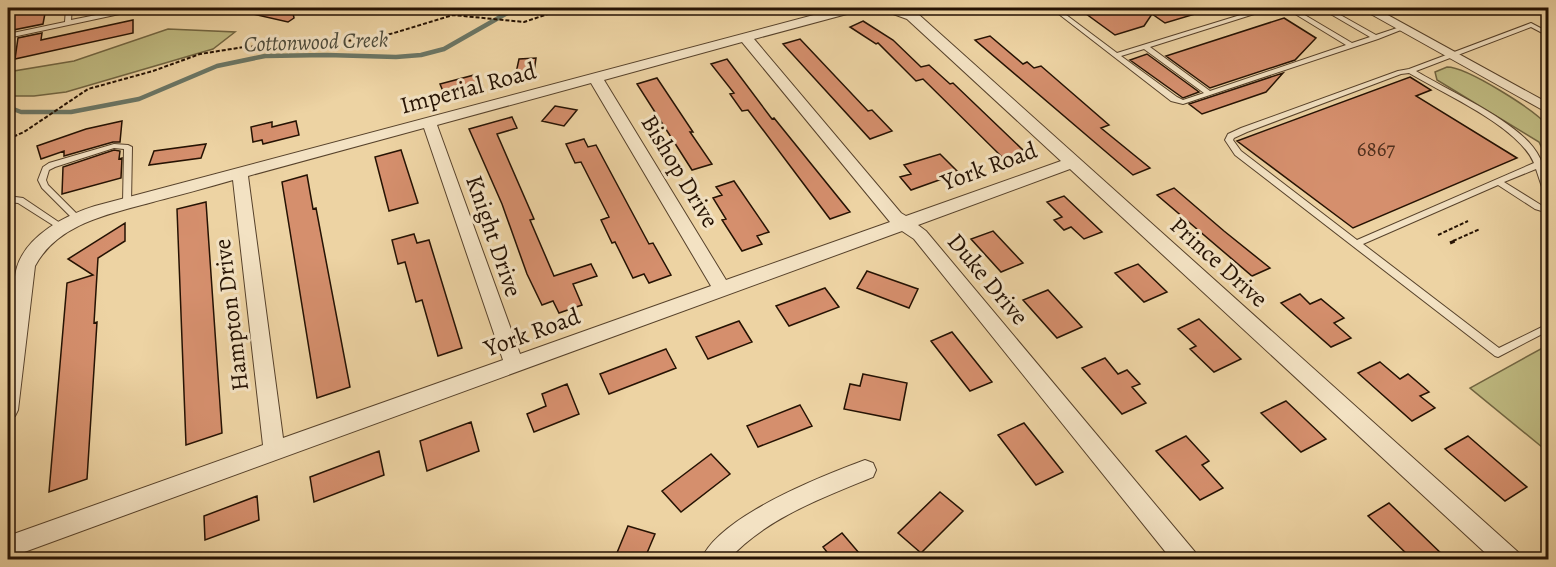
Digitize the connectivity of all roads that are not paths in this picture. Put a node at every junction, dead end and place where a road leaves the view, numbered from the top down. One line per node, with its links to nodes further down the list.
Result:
1 (69, 8): 10 (lane)
2 (138, 8): 10 (lane)
3 (853, 8): 14 (street, Imperial Road)
4 (890, 8): 25 (street, Prince Drive)
5 (1054, 8): 18 (lane)
6 (1269, 8): 16 (lane)
7 (1289, 8): 17 (lane)
8 (1324, 8): 15 (lane)
9 (1366, 8): 11 (street)
10 (68, 23): 13 (lane)
11 (1403, 28): 15 (lane); 19 (street)
12 (1548, 34): 19 (lane)
13 (8, 36)
14 (744, 37): 21 (street, Imperial Road); 34 (street, Duke Drive)
15 (1376, 38): 17 (lane)
16 (1144, 46): 18 (lane); 22 (lane)
17 (1352, 46): 22 (lane)
18 (1117, 55): 22 (lane)
19 (1450, 55): 20 (lane); 23 (street)
20 (1410, 71): 26 (lane); 35 (lane)
21 (595, 77): 24 (street, Imperial Road); 36 (street, Bishop Drive)
22 (1210, 94)
23 (1548, 109)
24 (429, 122): 27 (street, Imperial Road); 39 (street, Knight Drive)
25 (1074, 162): 34 (street, York Road); 46 (street, Prince Drive)
26 (1537, 165): 28 (lane); 29 (lane)
27 (240, 173): 31 (street, Imperial Road); 41 (street, Hampton Drive)
28 (1498, 182): 32 (lane); 35 (lane)
29 (1548, 193)
30 (8, 199): 33 (lane)
31 (128, 203): 33 (street, Imperial Road); 33 (lane)
32 (1548, 210)
33 (78, 219): 38 (street)
34 (906, 224): 36 (street, York Road); 45 (street, Duke Drive)
35 (1356, 244): 37 (lane)
36 (723, 290): 39 (street, York Road)
37 (1548, 327)
38 (11, 347): 40 (street)
39 (514, 365): 41 (street, York Road)
40 (8, 410)
41 (273, 452): 43 (street, York Road)
42 (865, 470): 44 (street)
43 (18, 549)
44 (712, 560)
45 (1187, 560)
46 (1510, 560)

